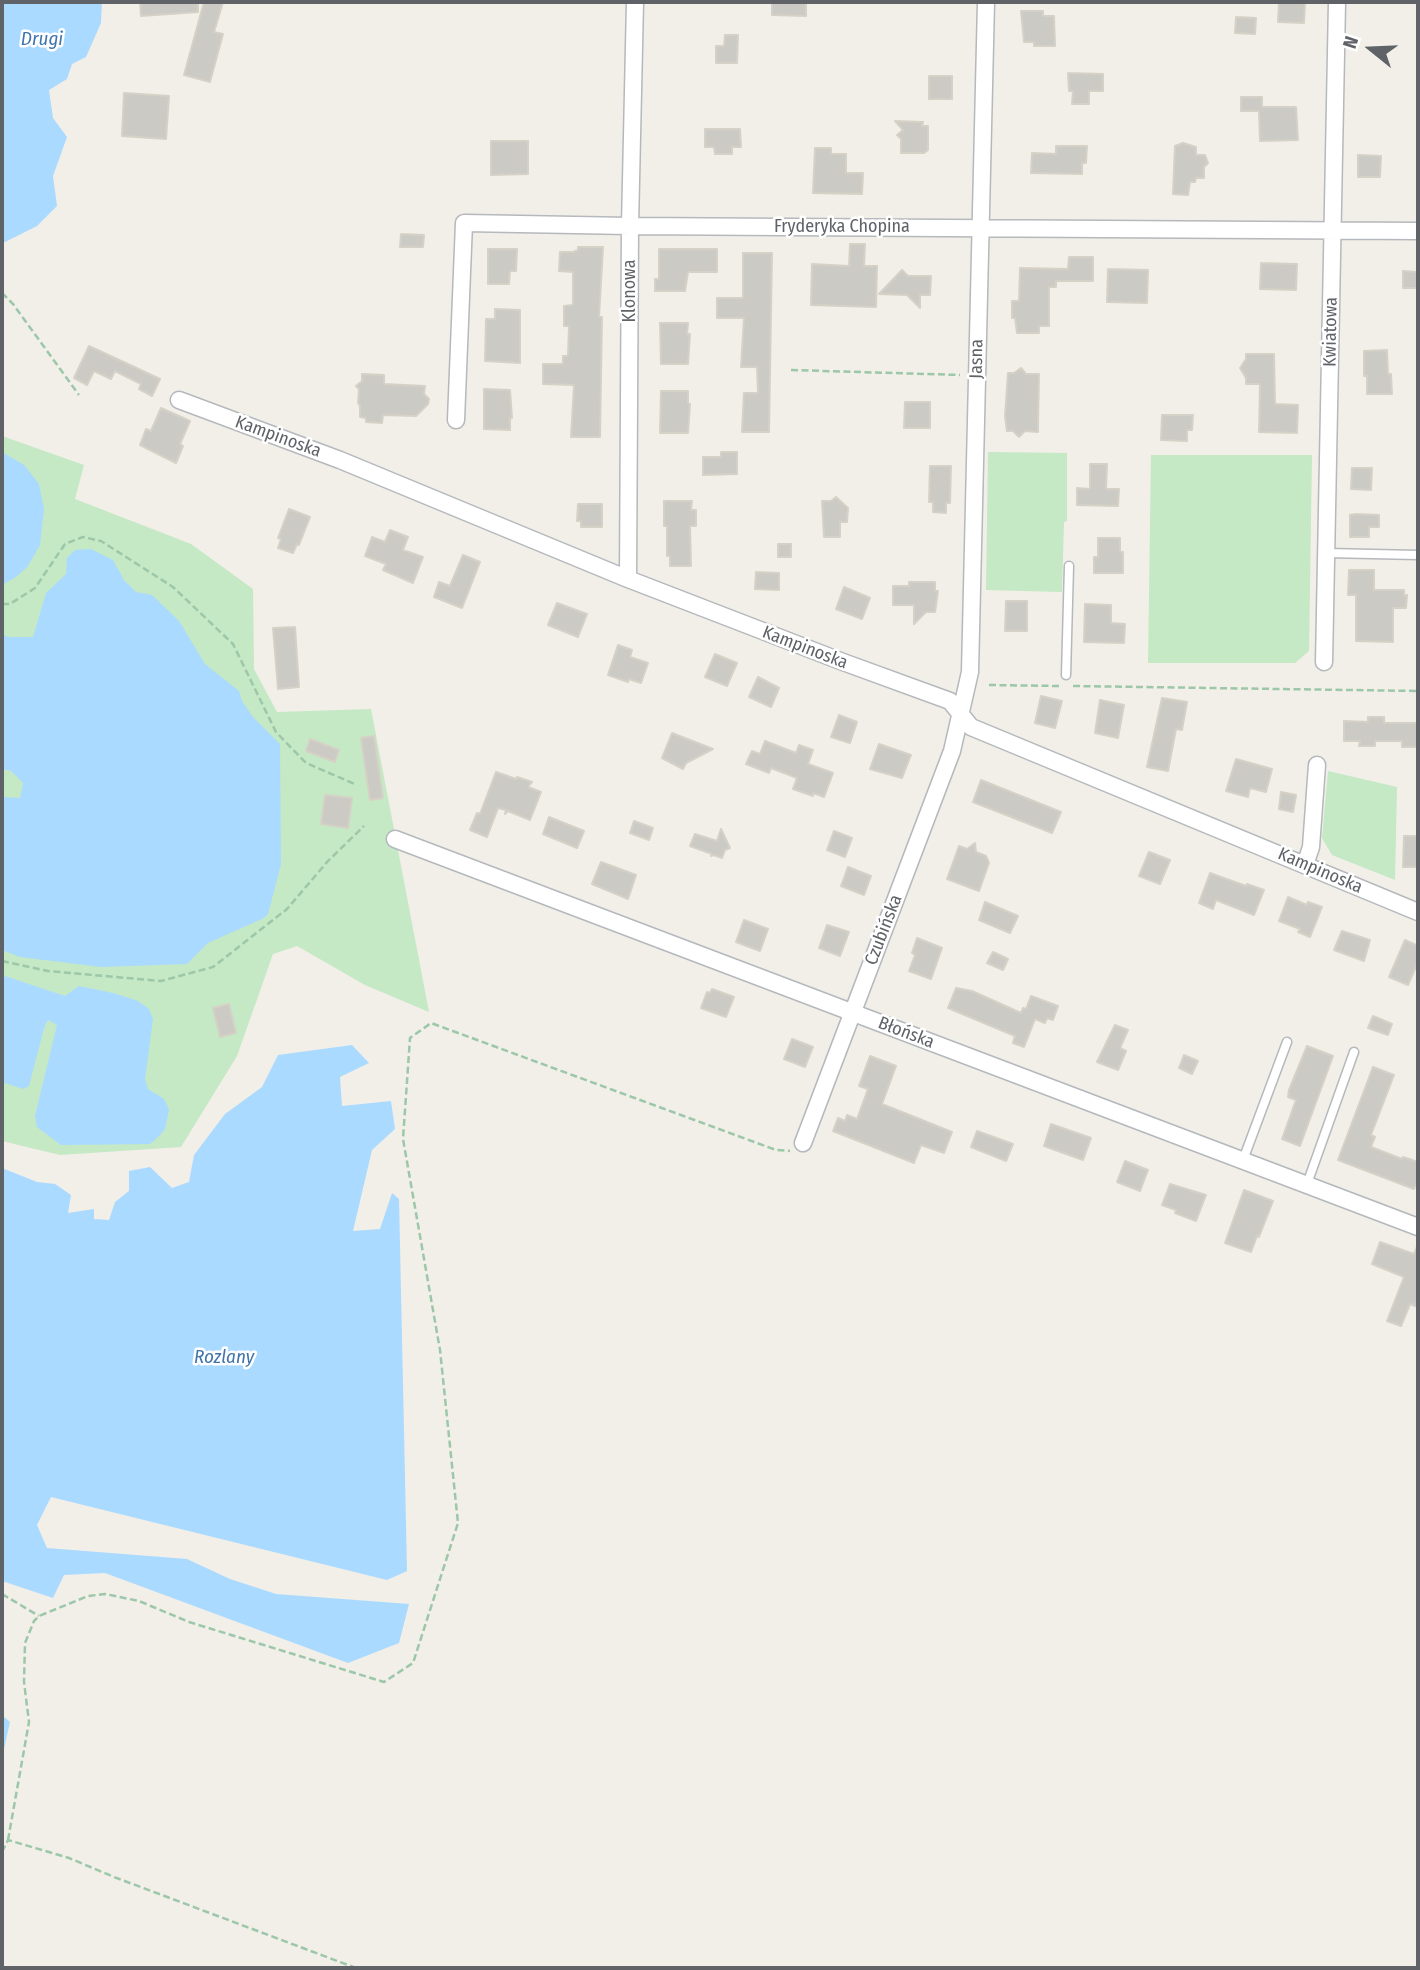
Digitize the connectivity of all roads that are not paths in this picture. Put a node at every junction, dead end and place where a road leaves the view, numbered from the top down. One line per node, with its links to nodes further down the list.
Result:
1 (635, 2): 4 (street, Klonowa)
2 (986, 2): 5 (street, Jasna)
3 (1337, 2): 6 (street, Kwiatowa)
4 (630, 226): 5 (street, Fryderyka Chopina); 9 (street, Fryderyka Chopina); 13 (street, Klonowa)
5 (980, 228): 6 (street, Fryderyka Chopina); 16 (street, Jasna)
6 (1333, 230): 7 (street, Fryderyka Chopina); 10 (street, Kwiatowa)
7 (1418, 231)
8 (179, 400): 13 (street, Kampinoska)
9 (456, 420)
10 (1326, 553): 11 (lane); 14 (street, Kwiatowa)
11 (1418, 555)
12 (1069, 566): 15 (lane)
13 (628, 579): 16 (street, Kampinoska)
14 (1324, 662)
15 (1066, 675)
16 (961, 715): 19 (street, Kampinoska); 21 (street, Czubińska)
17 (1317, 765): 19 (street)
18 (395, 839): 21 (street, Błońska)
19 (1305, 864): 20 (street, Kampinoska)
20 (1418, 912)
21 (852, 1013): 24 (street, Czubińska); 25 (street, Błońska)
22 (1287, 1042): 25 (lane)
23 (1354, 1052): 26 (lane)
24 (803, 1143)
25 (1243, 1160): 26 (street, Błońska)
26 (1307, 1184): 27 (street, Błońska)
27 (1418, 1227)

